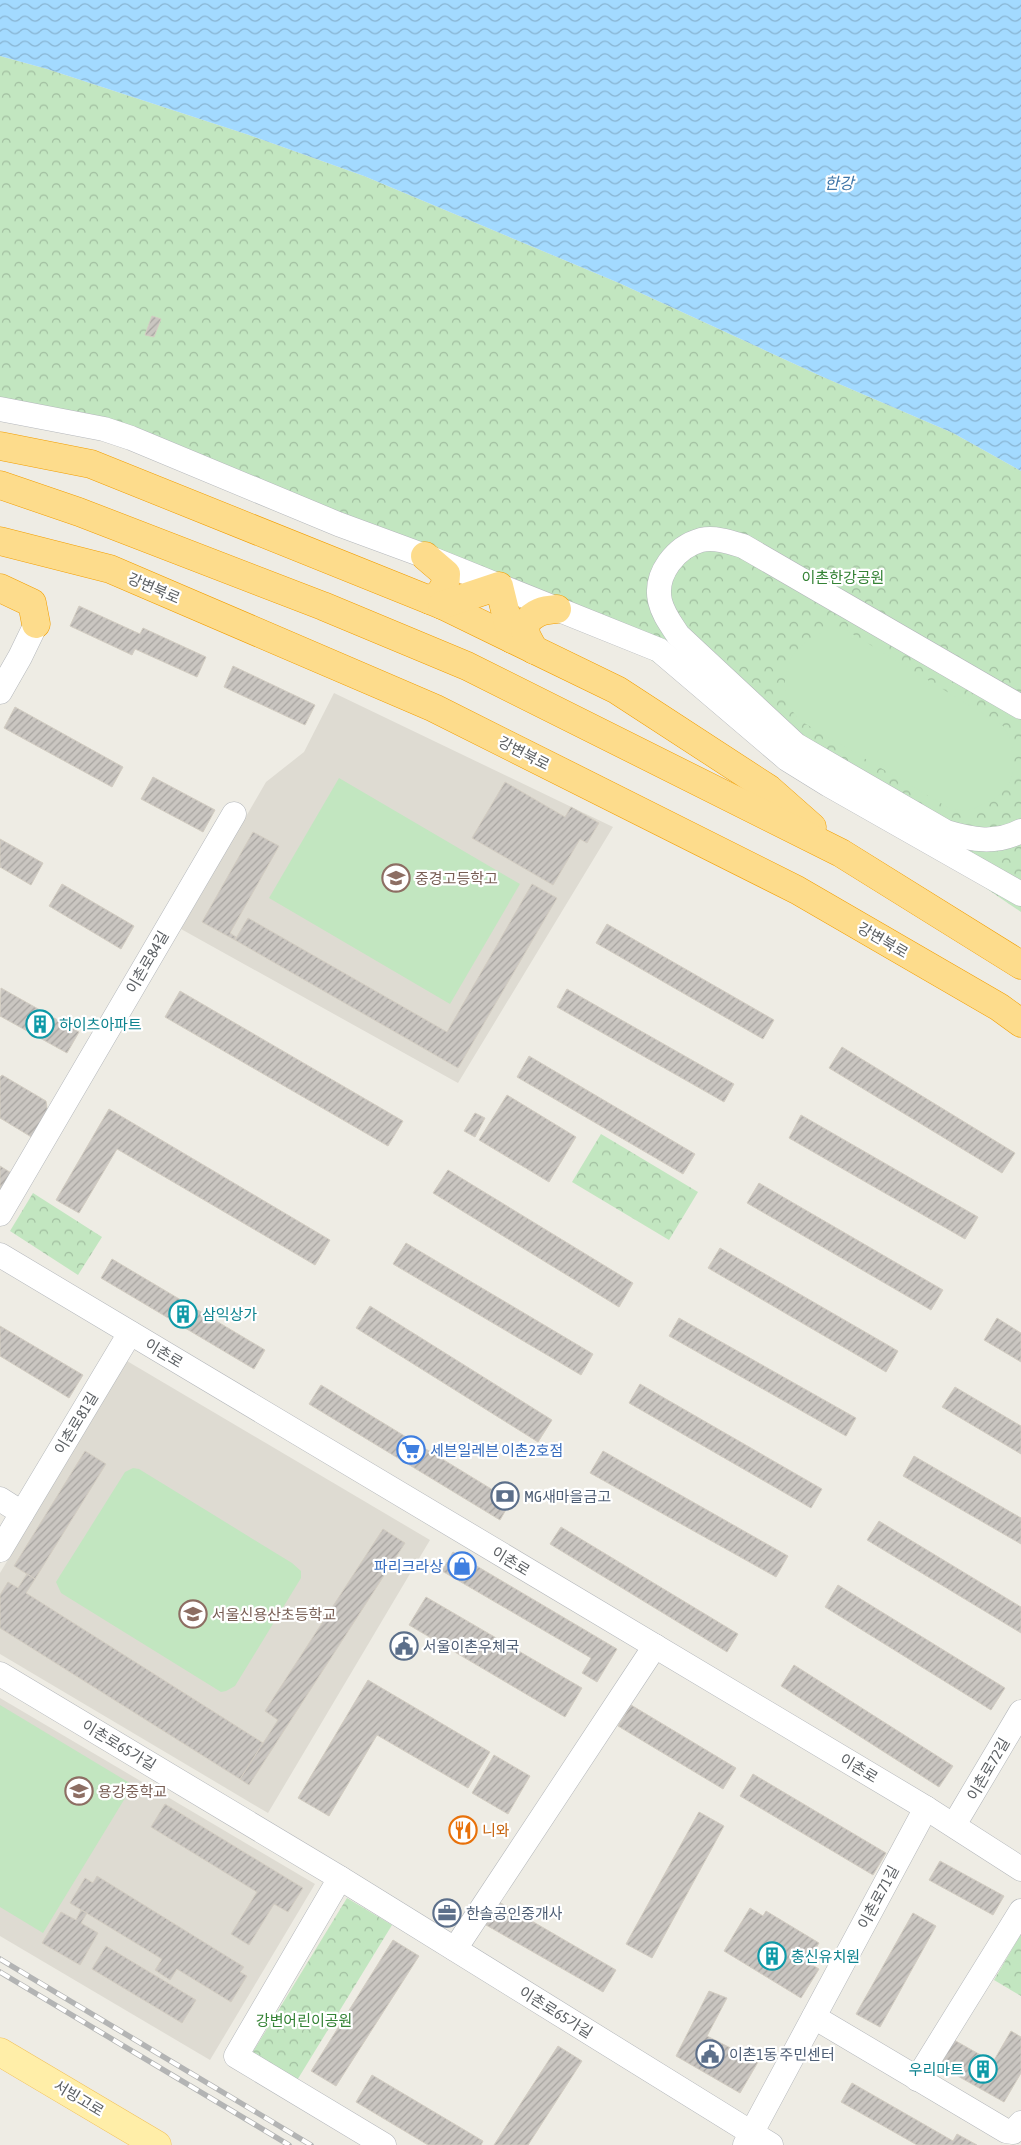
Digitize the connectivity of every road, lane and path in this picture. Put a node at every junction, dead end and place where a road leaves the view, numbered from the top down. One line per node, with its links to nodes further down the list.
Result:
1 (0, 409): 5 (street)
2 (0, 446): 8 (highway)
3 (0, 486): 16 (highway)
4 (0, 541): 19 (highway, 강변북로)
5 (425, 556): 6 (street); 8 (highway)
6 (499, 586): 8 (highway); 9 (street); 11 (highway)
7 (0, 588): 10 (highway)
8 (436, 603): 11 (highway)
9 (557, 609): 11 (highway); 17 (street)
10 (36, 624): 12 (street)
11 (523, 644): 16 (highway)
12 (0, 692)
13 (1021, 707): 15 (street)
14 (234, 814): 20 (street, 이촌로84길)
15 (1021, 831)
16 (842, 853): 18 (highway)
17 (1021, 894)
18 (1021, 965)
19 (1021, 1022)
20 (0, 1214)
21 (0, 1255): 22 (street, 이촌로)
22 (130, 1333): 24 (street, 이촌로81길); 26 (street, 이촌로)
23 (0, 1499): 24 (street)
24 (22, 1513): 25 (street, 이촌로81길)
25 (0, 1550)
26 (655, 1646): 29 (street, 이촌로); 34 (street)
27 (0, 1674): 32 (street, 이촌로65가길)
28 (1021, 1712): 30 (street, 이촌로72길)
29 (926, 1808): 30 (street, 이촌로); 35 (street, 이촌로71길)
30 (954, 1825): 31 (street, 이촌로)
31 (1021, 1869)
32 (340, 1878): 34 (street, 이촌로65가길); 41 (street)
33 (1021, 1911): 37 (street)
34 (455, 1949): 39 (street, 이촌로65가길)
35 (814, 2017): 37 (street); 39 (street, 이촌로71길)
36 (0, 2052): 40 (main road, 서빙고로)
37 (917, 2079): 38 (street)
38 (1021, 2123)
39 (756, 2141)
40 (157, 2145)
41 (384, 2145)

